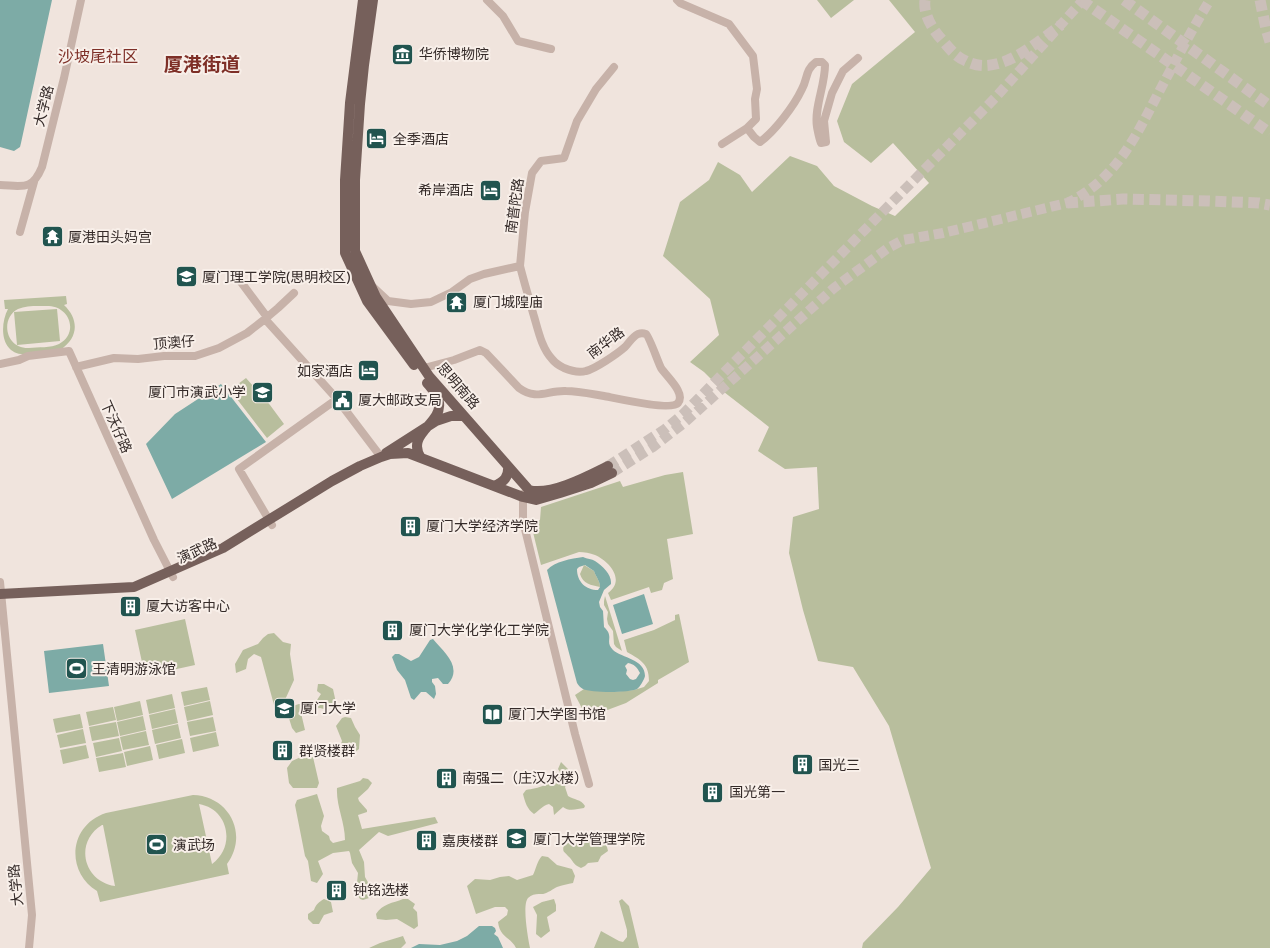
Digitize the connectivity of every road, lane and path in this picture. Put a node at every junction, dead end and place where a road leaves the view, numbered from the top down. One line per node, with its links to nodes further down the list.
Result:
1 (81, 0): 11 (street, 大学路)
2 (363, 0): 24 (main road, 思明南路)
3 (373, 0): 16 (main road, 思明南路)
4 (487, 0): 6 (street)
5 (676, 0): 9 (street)
6 (551, 49)
7 (858, 58): 9 (street)
8 (614, 67): 14 (street, 南普陀路)
9 (748, 128): 10 (street)
10 (722, 144)
11 (34, 182): 12 (street); 13 (street, 大学路)
12 (0, 185)
13 (20, 232)
14 (520, 266): 16 (street); 21 (street, 南华路)
15 (238, 278): 18 (street)
16 (371, 285): 21 (main road, 思明南路)
17 (294, 293): 18 (street, 顶澳仔)
18 (266, 318): 20 (street, 顶澳仔); 22 (street)
19 (0, 364): 20 (street, 下沃仔路)
20 (76, 367): 32 (street, 下沃仔路)
21 (424, 368): 23 (main road, 思明南路)
22 (337, 399): 25 (street); 31 (street)
23 (464, 416): 24 (main road, 演武路); 27 (main road, 思明南路)
24 (428, 426): 25 (main road, 演武路); 26 (main road, 思明南路)
25 (381, 457): 26 (main road); 31 (main road, 演武路)
26 (421, 458): 29 (main road)
27 (508, 466): 28 (main road, 思明南路); 29 (main road)
28 (522, 484): 30 (street); 30 (main road)
29 (494, 486): 30 (main road)
30 (523, 497): 35 (street)
31 (270, 522): 32 (main road, 演武路)
32 (171, 574): 34 (main road, 演武路)
33 (0, 582): 34 (street, 大学路)
34 (1, 597): 36 (street, 大学路)
35 (589, 784)
36 (29, 948)

